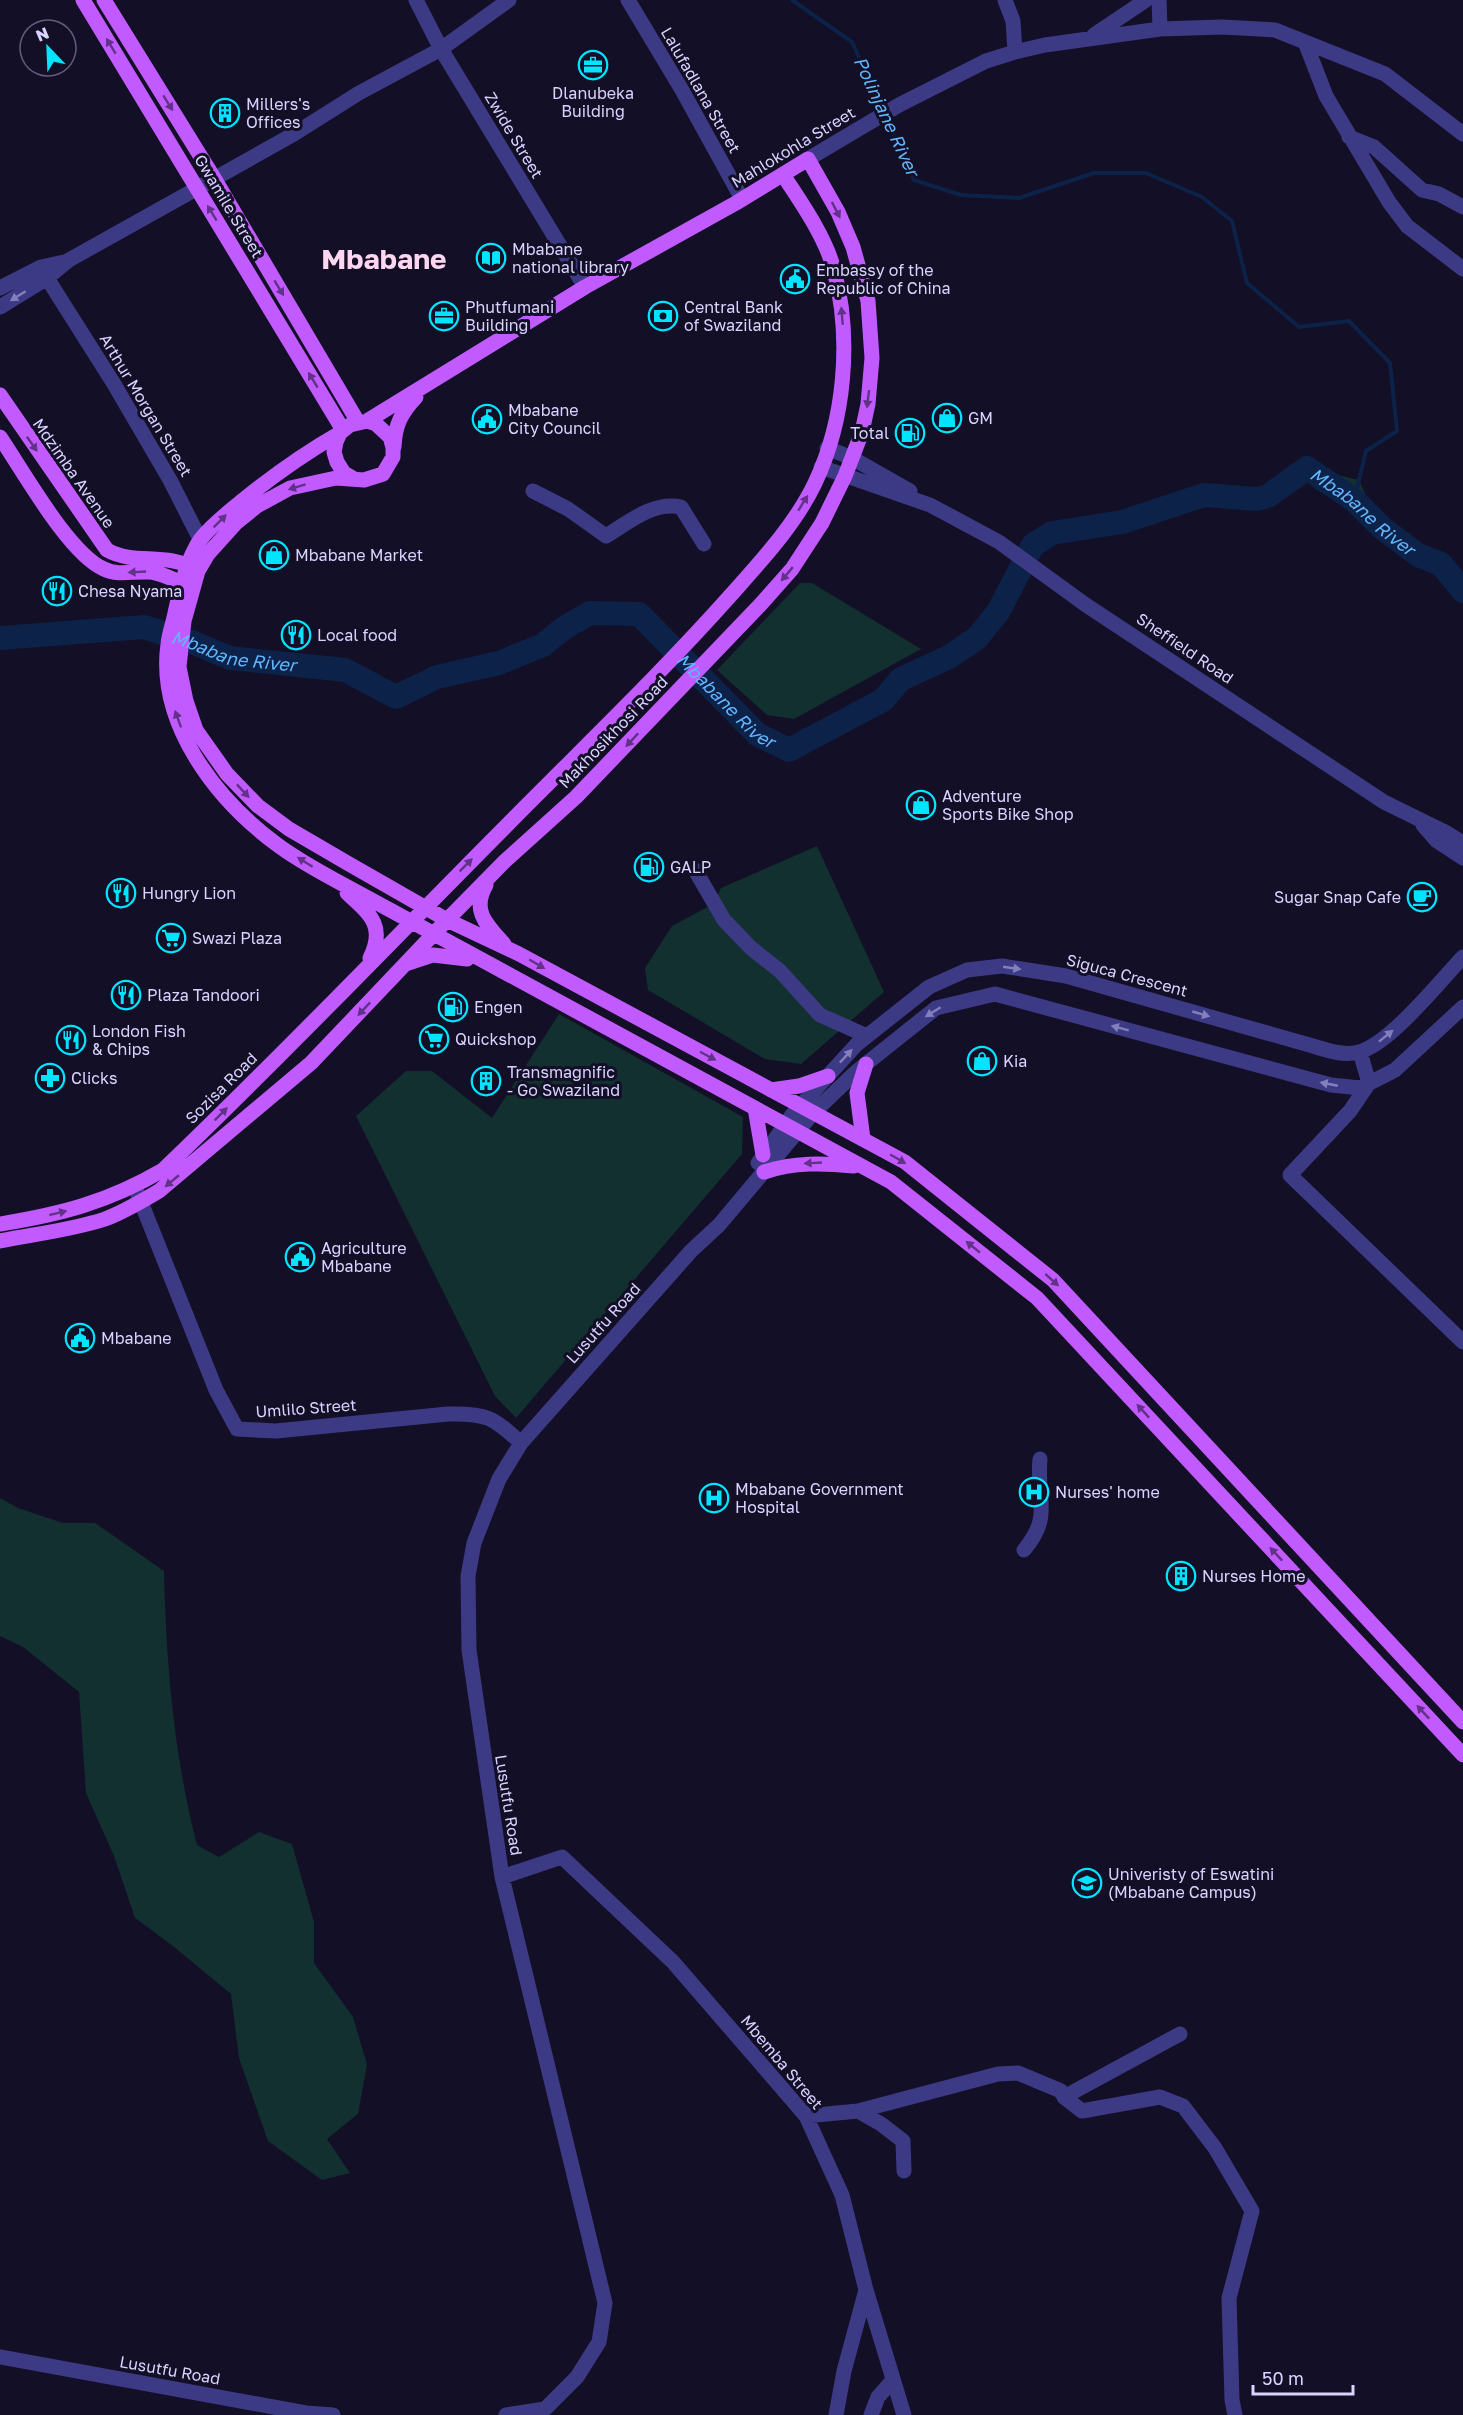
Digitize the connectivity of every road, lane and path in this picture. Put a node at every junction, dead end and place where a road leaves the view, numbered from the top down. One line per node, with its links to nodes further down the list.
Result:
1 (83, 0): 19 (main road, Gwamile Street, one-way to 1)
2 (104, 0): 18 (main road, Gwamile Street, one-way to 18)
3 (416, 0): 12 (street, Zwide Street)
4 (509, 0): 12 (street)
5 (628, 0): 20 (street, Lalufadlana Street)
6 (1005, 0): 13 (street)
7 (1146, 0): 10 (street)
8 (1159, 0): 9 (street)
9 (1160, 29): 10 (street, Mahlokohla Street); 11 (street, Mahlokohla Street)
10 (1089, 38): 13 (street, Mahlokohla Street)
11 (1305, 42): 14 (street, Mahlokohla Street); 15 (street)
12 (441, 49): 18 (street); 25 (street, Zwide Street)
13 (1015, 52): 16 (street, Mahlokohla Street)
14 (1463, 134)
15 (1349, 137): 21 (street); 23 (street)
16 (808, 159): 17 (main road, Mahlokohla Street); 35 (main road, Makhosikhosi Road, one-way to 35)
17 (783, 175): 20 (main road, Mahlokohla Street); 34 (main road, Makhosikhosi Road, one-way to 17)
18 (214, 178): 19 (street); 30 (main road, Gwamile Street, one-way to 30)
19 (197, 188): 22 (street); 31 (main road, Gwamile Street, one-way to 19)
20 (742, 199): 25 (main road, Mahlokohla Street)
21 (1463, 207)
22 (69, 260): 24 (street); 26 (street)
23 (1463, 269)
24 (47, 278): 27 (street, one-way to 27); 42 (street, Arthur Morgan Street)
25 (585, 287): 28 (main road, Mahlokohla Street)
26 (0, 288)
27 (0, 307)
28 (431, 382): 30 (main road, Mahlokohla Street); 33 (main road, Mahlokohla Street)
29 (0, 395): 43 (main road, Mdzimba Avenue, one-way to 43)
30 (363, 422): 31 (main road); 33 (main road)
31 (342, 432): 38 (main road); 42 (main road, one-way to 31)
32 (0, 437): 44 (main road, one-way to 32)
33 (393, 447): 38 (main road)
34 (827, 448): 35 (street, Sheffield Road); 36 (main road, Makhosikhosi Road)
35 (852, 458): 37 (main road, Makhosikhosi Road); 40 (street, Sheffield Road)
36 (821, 467): 37 (street, Sheffield Road); 52 (main road, Makhosikhosi Road, one-way to 36)
37 (846, 476): 40 (street, Sheffield Road); 50 (main road, Makhosikhosi Road, one-way to 50)
38 (354, 479): 42 (main road, one-way to 42)
39 (533, 490): 41 (street)
40 (930, 505): 46 (street, Sheffield Road)
41 (704, 544)
42 (204, 548): 43 (main road)
43 (193, 568): 44 (main road)
44 (188, 586): 45 (main road)
45 (173, 659): 51 (main road, one-way to 45); 52 (main road, one-way to 52)
46 (1420, 821): 47 (street, Sheffield Road); 48 (street)
47 (1463, 843)
48 (1463, 858)
49 (695, 870): 62 (street)
50 (492, 874): 54 (main road, Makhosikhosi Road); 56 (main road)
51 (333, 879): 53 (main road); 60 (main road)
52 (425, 907): 53 (main road, Sozisa Road); 54 (main road)
53 (411, 920): 55 (main road); 60 (main road, Sozisa Road)
54 (447, 920): 55 (main road, Makhosikhosi Road); 56 (main road)
55 (432, 935): 58 (main road); 59 (main road, Makhosikhosi Road)
56 (508, 950): 67 (main road, one-way to 67)
57 (1463, 957): 63 (street, one-way to 57)
58 (482, 962): 59 (main road); 68 (main road)
59 (403, 966): 75 (main road, one-way to 75)
60 (365, 969): 74 (main road, Sozisa Road, one-way to 60)
61 (1463, 1007): 66 (street)
62 (867, 1036): 63 (street, Siguca Crescent, one-way to 63); 65 (street, Siguca Crescent, one-way to 62)
63 (1360, 1052): 66 (street)
64 (866, 1064): 66 (street, one-way to 64); 69 (street); 70 (main road)
65 (828, 1076): 67 (main road); 69 (street, Siguca Crescent)
66 (1369, 1083): 79 (street)
67 (771, 1090): 69 (main road)
68 (755, 1108): 69 (main road); 71 (main road)
69 (799, 1118): 70 (main road); 71 (street, Lusutfu Road); 72 (main road); 73 (street, Lusutfu Road)
70 (863, 1139): 83 (main road, one-way to 83)
71 (763, 1155): 77 (street, Lusutfu Road)
72 (863, 1167): 73 (main road, one-way to 73); 84 (main road, one-way to 72)
73 (764, 1172): 77 (street, Lusutfu Road)
74 (135, 1186): 75 (street, Umlilo Street); 76 (main road, Sozisa Road, one-way to 74)
75 (140, 1203): 78 (main road); 80 (street, Umlilo Street)
76 (0, 1224)
77 (719, 1225): 80 (street, Lusutfu Road)
78 (0, 1241)
79 (1463, 1342)
80 (521, 1443): 85 (street, Lusutfu Road)
81 (1040, 1459): 82 (street)
82 (1024, 1550)
83 (1463, 1722)
84 (1463, 1755)
85 (502, 1877): 89 (street, Mbemba Street); 95 (street, Lusutfu Road)
86 (1180, 2034): 87 (street)
87 (1064, 2097): 88 (street); 99 (street)
88 (858, 2111): 89 (street); 90 (street)
89 (806, 2116): 91 (street, Mbemba Street)
90 (904, 2171)
91 (866, 2290): 93 (street, Mbemba Street); 96 (street)
92 (0, 2357): 94 (street, Lusutfu Road)
93 (893, 2380): 97 (street); 98 (street, Mbemba Street)
94 (333, 2415)
95 (506, 2415)
96 (836, 2415)
97 (871, 2415)
98 (904, 2415)
99 (1235, 2415)

